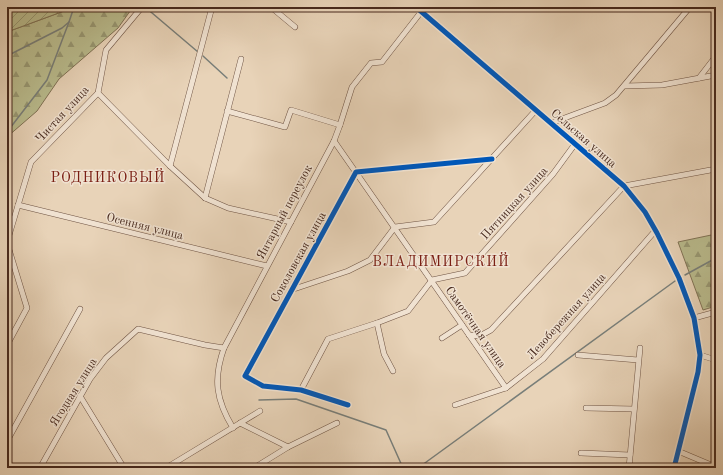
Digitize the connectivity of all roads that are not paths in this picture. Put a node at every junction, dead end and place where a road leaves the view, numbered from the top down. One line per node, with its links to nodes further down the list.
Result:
1 (142, 7): 13 (street, Чистая улица)
2 (212, 7): 21 (street)
3 (271, 7): 7 (street)
4 (416, 7): 6 (street, Сельская улица)
5 (690, 7): 12 (street)
6 (421, 12): 14 (street, Сельская улица); 17 (street, Янтарный переулок)
7 (295, 27)
8 (716, 56): 11 (street)
9 (241, 59): 15 (street)
10 (716, 75): 11 (street)
11 (699, 78): 12 (street)
12 (625, 86): 16 (street)
13 (98, 93): 21 (street); 26 (street, Чистая улица)
14 (536, 110): 16 (street, Сельская улица); 20 (street)
15 (227, 111): 17 (street); 25 (street)
16 (551, 123): 19 (street, Сельская улица)
17 (340, 125): 18 (street, Янтарный переулок)
18 (334, 141): 23 (street, Самотёчная улица); 27 (street, Янтарный переулок)
19 (575, 144): 24 (street, Сельская улица); 32 (street, Пятницкая улица)
20 (492, 159): 23 (street); 28 (street)
21 (170, 166): 25 (street)
22 (716, 169): 24 (street)
23 (356, 172): 28 (street, Самотёчная улица); 33 (street, Соколовская улица)
24 (624, 186): 29 (street, Сельская улица); 39 (street)
25 (205, 198): 27 (street)
26 (18, 205): 30 (street, Чистая улица); 31 (street, Осенняя улица)
27 (291, 222): 31 (street, Янтарный переулок)
28 (395, 227): 32 (street, Самотёчная улица); 33 (street)
29 (656, 231): 36 (street, Сельская улица); 49 (street, Левобережная улица)
30 (7, 242): 41 (street)
31 (267, 266): 42 (street, Янтарный переулок)
32 (432, 280): 37 (street); 38 (street, Самотёчная улица)
33 (291, 290): 50 (street, Соколовская улица)
34 (80, 309): 60 (street)
35 (716, 312): 36 (street)
36 (694, 318): 45 (street, Сельская улица)
37 (377, 323): 48 (street); 50 (street)
38 (462, 325): 39 (street, Самотёчная улица); 40 (street)
39 (469, 335): 49 (street, Самотёчная улица)
40 (442, 338)
41 (7, 345)
42 (224, 348): 51 (street, Ягодная улица); 59 (street, Янтарный переулок)
43 (640, 348): 46 (street)
44 (578, 355): 46 (street)
45 (700, 355): 47 (street); 62 (street, Сельская улица)
46 (638, 360): 55 (street)
47 (716, 360)
48 (393, 371)
49 (506, 388): 53 (street, Левобережная улица)
50 (301, 390): 52 (street, Соколовская улица)
51 (80, 396): 66 (street, Ягодная улица); 67 (street)
52 (348, 405)
53 (455, 405)
54 (586, 408): 55 (street)
55 (634, 409): 64 (street)
56 (260, 411): 57 (street)
57 (240, 423): 59 (street); 61 (street)
58 (337, 423): 61 (street)
59 (233, 428): 68 (street)
60 (7, 441)
61 (288, 447): 69 (street)
62 (678, 451): 65 (street); 71 (street, Сельская улица)
63 (581, 453): 64 (street)
64 (630, 455): 70 (street)
65 (716, 467)
66 (40, 468)
67 (124, 468)
68 (166, 468)
69 (254, 468)
70 (629, 468)
71 (674, 468)

